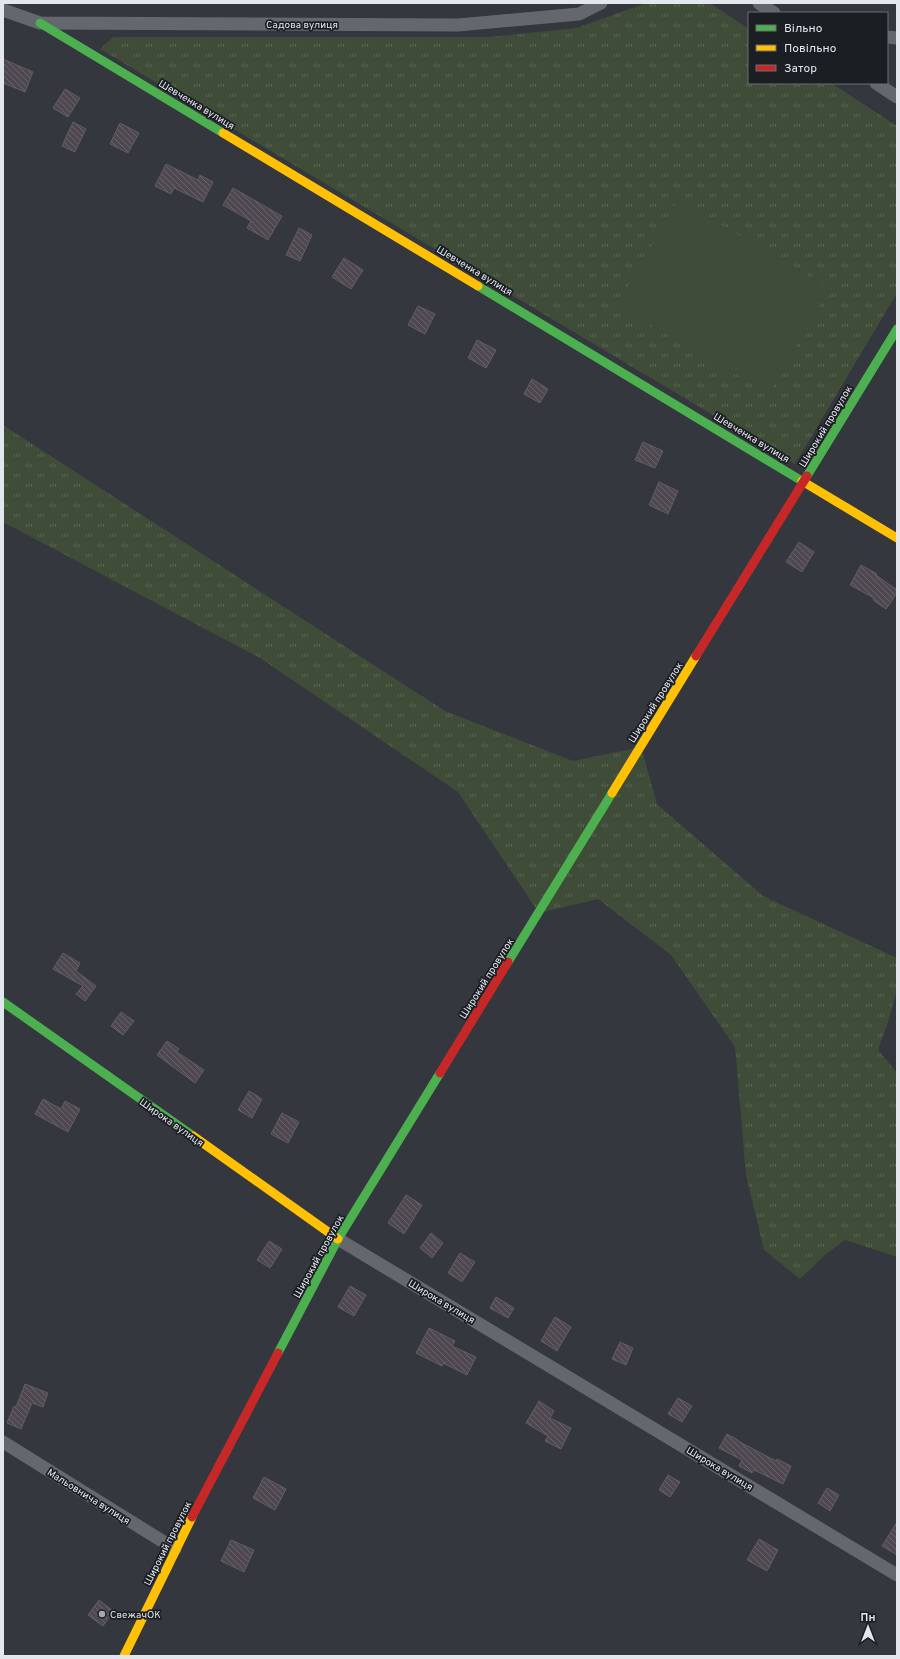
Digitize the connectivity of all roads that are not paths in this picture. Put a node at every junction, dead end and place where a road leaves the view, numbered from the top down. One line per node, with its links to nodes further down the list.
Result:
1 (601, 3): 5 (street, Садова вулиця)
2 (759, 3): 4 (street)
3 (3, 10): 5 (street, Садова вулиця)
4 (772, 12)
5 (40, 23): 9 (street, Шевченка вулиця)
6 (878, 84): 7 (street)
7 (897, 97)
8 (897, 330): 9 (street, Широкий провулок)
9 (804, 481): 10 (street, Шевченка вулиця); 12 (street, Широкий провулок)
10 (897, 538)
11 (3, 1002): 12 (street, Широка вулиця)
12 (338, 1239): 14 (street, Широкий провулок); 15 (street, Широка вулиця)
13 (3, 1442): 14 (street, Мальовнича вулиця)
14 (175, 1549): 16 (street, Широкий провулок)
15 (897, 1575)
16 (124, 1656)

